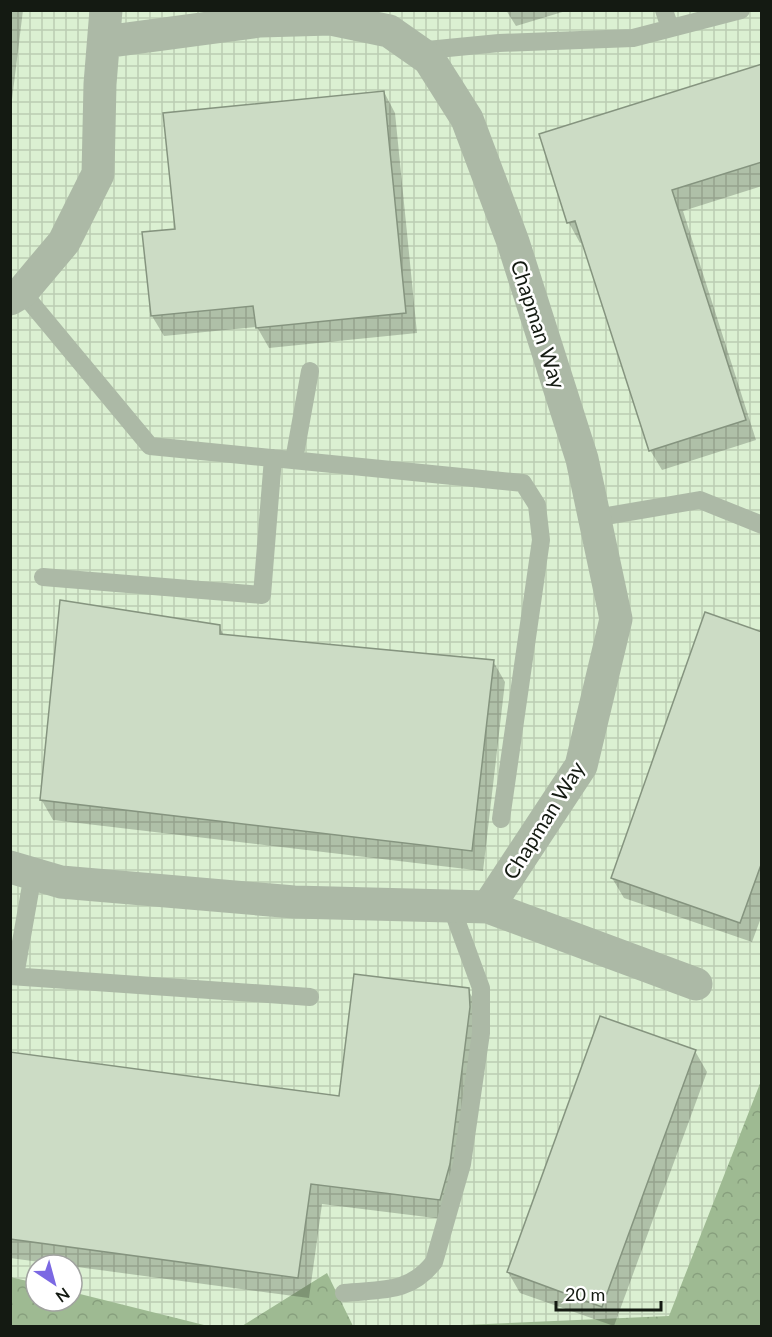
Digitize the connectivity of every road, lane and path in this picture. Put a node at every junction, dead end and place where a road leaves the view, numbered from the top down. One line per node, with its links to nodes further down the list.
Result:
1 (106, 10): 6 (street)
2 (664, 10): 5 (lane)
3 (741, 10): 5 (lane)
4 (359, 18): 6 (street, Chapman Way); 7 (street, Chapman Way)
5 (670, 28): 7 (lane)
6 (104, 42): 8 (street)
7 (417, 51): 12 (street, Chapman Way)
8 (16, 295): 10 (lane)
9 (310, 371): 11 (lane)
10 (273, 458): 11 (lane); 14 (lane)
11 (294, 460): 15 (lane)
12 (595, 518): 13 (lane); 18 (street, Chapman Way)
13 (762, 525)
14 (44, 577)
15 (501, 819)
16 (22, 870): 17 (street); 19 (lane)
17 (451, 906): 18 (street); 22 (lane)
18 (488, 907): 20 (street)
19 (13, 976): 21 (lane)
20 (696, 984)
21 (310, 997)
22 (344, 1293)

